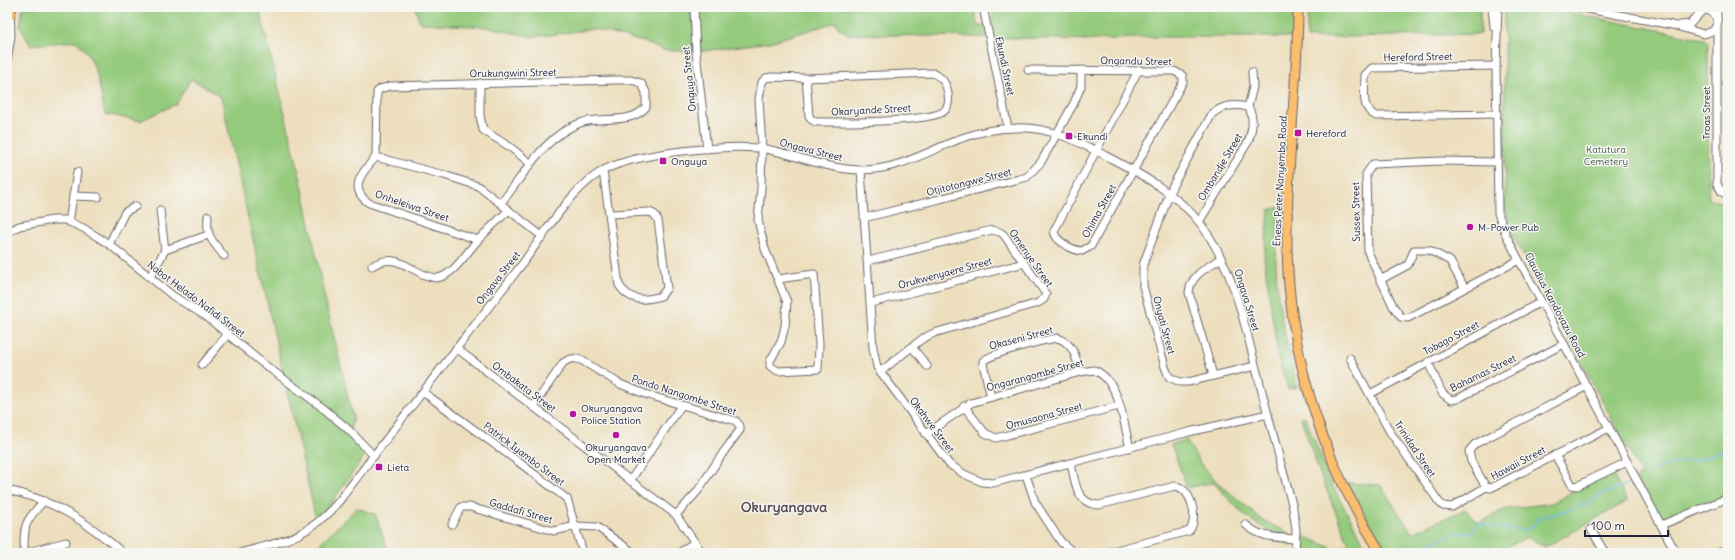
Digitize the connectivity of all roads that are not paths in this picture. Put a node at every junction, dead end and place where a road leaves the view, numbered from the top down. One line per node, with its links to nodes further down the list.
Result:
1 (694, 7): 27 (street, Onguya Street)
2 (983, 7): 24 (street, Ekundi Street)
3 (1298, 7): 121 (main road, Eneas Peter Nanyemba Road)
4 (1577, 7): 11 (street)
5 (1717, 7): 10 (street, Troas Street)
6 (1496, 8): 15 (street, Claudius Kandovazu Road)
7 (10, 10): 14 (street)
8 (1700, 10): 9 (street); 10 (street)
9 (1694, 20): 11 (street); 12 (street)
10 (1717, 22): 12 (street); 13 (street, Troas Street)
11 (1672, 25): 12 (street)
12 (1704, 33): 13 (street)
13 (1716, 42): 37 (street, Troas Street)
14 (7, 61)
15 (1496, 66): 23 (street, Claudius Kandovazu Road); 23 (street, Hereford Street)
16 (1139, 69): 18 (street, Ongandu Street); 28 (street, Ohima Street); 33 (street, Ongandu Street)
17 (1028, 70): 18 (street, Ongandu Street)
18 (1081, 70): 25 (street, Otjitotongwe Street)
19 (1252, 72): 22 (street)
20 (806, 78): 20 (street, Okaryande Street); 26 (street, Okaryande Street)
21 (480, 84): 29 (street, Orukungwini Street); 31 (street); 31 (street, Orukungwini Street)
22 (1248, 107): 36 (street); 48 (street, Ombandje Street)
23 (1497, 114): 30 (street, Claudius Kandovazu Road)
24 (1008, 128): 25 (street, Ongava Street); 32 (street, Ongava Street)
25 (1056, 134): 28 (street, Ongava Street); 46 (street, Otjitotongwe Street)
26 (762, 148): 27 (street, Ongava Street); 32 (street, Ongava Street); 62 (street)
27 (707, 149): 34 (street, Ongava Street)
28 (1097, 151): 33 (street, Ongava Street); 33 (street, Ohima Street)
29 (376, 157): 40 (street); 52 (street, Onheleiwa Street)
30 (1497, 162): 57 (street, Claudius Kandovazu Road); 63 (street, Sussex Street)
31 (530, 163): 40 (street, Orukungwini Street)
32 (861, 170): 46 (street, Okahwe Street)
33 (1133, 170): 36 (street, Ongava Street)
34 (603, 171): 44 (street); 51 (street, Ongava Street)
35 (77, 172): 38 (street)
36 (1169, 194): 48 (street, Ongava Street); 78 (street, Onyati Street)
37 (1728, 195)
38 (73, 196): 39 (street); 47 (street)
39 (98, 197)
40 (502, 203): 43 (street)
41 (136, 206): 53 (street)
42 (160, 210): 54 (street)
43 (508, 211): 51 (street); 52 (street)
44 (610, 214): 44 (street)
45 (208, 216): 50 (street)
46 (864, 218): 58 (street, Okahwe Street)
47 (69, 222): 49 (street, Nabot Helado Nafidi Street); 53 (street, Nabot Helado Nafidi Street)
48 (1199, 222): 56 (street, Ongava Street)
49 (7, 233)
50 (208, 235): 54 (street); 55 (street)
51 (543, 237): 70 (street, Ongava Street)
52 (478, 240): 60 (street)
53 (109, 244): 61 (street, Nabot Helado Nafidi Street)
54 (166, 250): 61 (street)
55 (224, 256)
56 (1221, 258): 75 (street, Ongava Street); 78 (street)
57 (1519, 260): 64 (street, Sussex Street); 65 (street, Claudius Kandovazu Road)
58 (868, 261): 59 (street, Omenye Street); 66 (street, Okahwe Street)
59 (1024, 263): 66 (street, Orukwenyaere Street); 69 (street, Omenye Street)
60 (372, 266)
61 (150, 277): 67 (street, Nabot Helado Nafidi Street)
62 (778, 279): 62 (street)
63 (1380, 280): 64 (street, Sussex Street); 64 (street)
64 (1464, 287)
65 (1541, 302): 68 (street, Claudius Kandovazu Road); 72 (street, Tobago Street)
66 (871, 303): 76 (street, Okahwe Street)
67 (228, 334): 73 (street); 92 (street, Nabot Helado Nafidi Street)
68 (1564, 344): 72 (street, Bahamas Street); 79 (street, Claudius Kandovazu Road)
69 (912, 347): 74 (street); 76 (street, Omenye Street)
70 (456, 348): 80 (street, Ongava Street); 86 (street, Ombakata Street)
71 (1350, 358): 81 (street, Trinidad Street)
72 (1428, 362): 81 (street, Tobago Street)
73 (202, 366)
74 (927, 366)
75 (1255, 366): 78 (street, Onyati Street); 87 (street, Ongava Street)
76 (880, 372): 89 (street, Okahwe Street)
77 (1080, 372): 82 (street, Ongarangombe Street); 82 (street, Okaseni Street); 85 (street, Ongarangombe Street)
78 (1213, 375)
79 (1587, 386): 88 (street, Claudius Kandovazu Road); 97 (street, Hawaii Street)
80 (423, 392): 92 (street, Ongava Street); 105 (street, Patrick Iyambo Street)
81 (1370, 394): 97 (street, Trinidad Street)
82 (991, 397): 84 (street, Ongarangombe Street)
83 (681, 406): 86 (street, Pondo Nangombe Street); 96 (street); 101 (street, Pondo Nangombe Street)
84 (964, 406): 85 (street, Omusaona Street); 89 (street, Ongarangombe Street)
85 (1119, 406): 90 (street, Ongarangombe Street)
86 (533, 407): 96 (street, Ombakata Street)
87 (1268, 414): 90 (street, Okahwe Street); 107 (street, Ongava Street)
88 (1609, 428): 91 (street, Hawaii Street); 93 (street, Claudius Kandovazu Road)
89 (926, 434): 95 (street, Okahwe Street)
90 (1130, 448): 94 (street, Okahwe Street)
91 (1554, 455): 93 (street); 97 (street, Hawaii Street)
92 (374, 456): 113 (street, Ongava Street)
93 (1627, 462): 104 (street, Claudius Kandovazu Road)
94 (1071, 463): 95 (street, Okahwe Street); 119 (street)
95 (1026, 475): 118 (street)
96 (630, 481): 101 (street, Ombakata Street)
97 (1486, 488)
98 (7, 490): 100 (street)
99 (1728, 498): 104 (street)
100 (44, 501): 111 (street); 112 (street)
101 (676, 515): 109 (street, Ombakata Street)
102 (452, 524): 105 (street, Gaddafi Street)
103 (1245, 524): 107 (street)
104 (1661, 524): 123 (street, Claudius Kandovazu Road)
105 (576, 526): 114 (street, Patrick Iyambo Street); 115 (street, Gaddafi Street)
106 (1591, 529): 122 (street)
107 (1295, 539): 120 (street, Ongava Street)
108 (66, 542): 111 (street)
109 (695, 542): 116 (street); 117 (street, Ombakata Street)
110 (1728, 550): 124 (street)
111 (24, 553)
112 (123, 553)
113 (239, 553)
114 (583, 553)
115 (634, 553)
116 (679, 553)
117 (702, 553)
118 (1074, 553)
119 (1105, 553)
120 (1295, 553)
121 (1381, 553)
122 (1605, 553)
123 (1676, 553)
124 (1718, 553)

